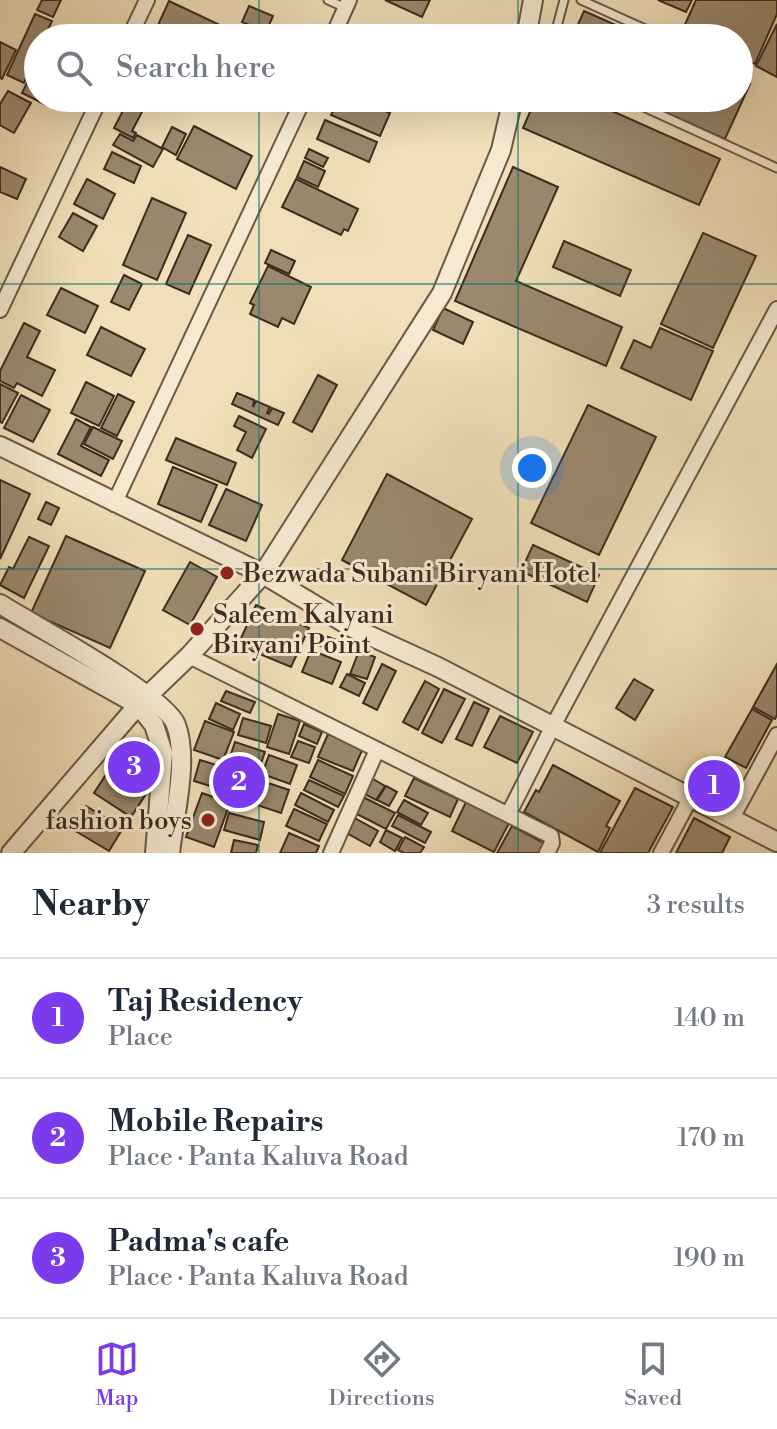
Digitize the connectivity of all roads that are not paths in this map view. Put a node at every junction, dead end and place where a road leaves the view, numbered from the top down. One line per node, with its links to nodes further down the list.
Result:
1 (147, 0): 7 (street)
2 (328, 0): 6 (lane)
3 (533, 0): 9 (street)
4 (564, 0): 10 (lane)
5 (581, 0): 11 (lane)
6 (348, 4): 8 (street)
7 (136, 24)
8 (339, 24)
9 (529, 24)
10 (558, 24)
11 (634, 24)
12 (93, 112): 18 (street)
13 (297, 112): 20 (street)
14 (510, 112): 21 (street)
15 (655, 112): 16 (lane)
16 (777, 168)
17 (777, 309): 26 (street)
18 (0, 310)
19 (0, 446): 20 (street)
20 (114, 504): 21 (street)
21 (263, 574): 24 (street); 26 (street)
22 (0, 604): 25 (street)
23 (0, 628): 25 (street)
24 (189, 656): 25 (street); 28 (street)
25 (143, 700): 33 (street); 34 (street); 35 (street)
26 (553, 726): 29 (street); 30 (street)
27 (777, 735): 31 (street)
28 (377, 750): 30 (street); 36 (street)
29 (690, 799): 31 (street); 38 (street)
30 (509, 813): 37 (street)
31 (731, 820): 32 (street)
32 (777, 842)
33 (11, 853)
34 (155, 853)
35 (170, 853)
36 (331, 853)
37 (547, 853)
38 (661, 853)

